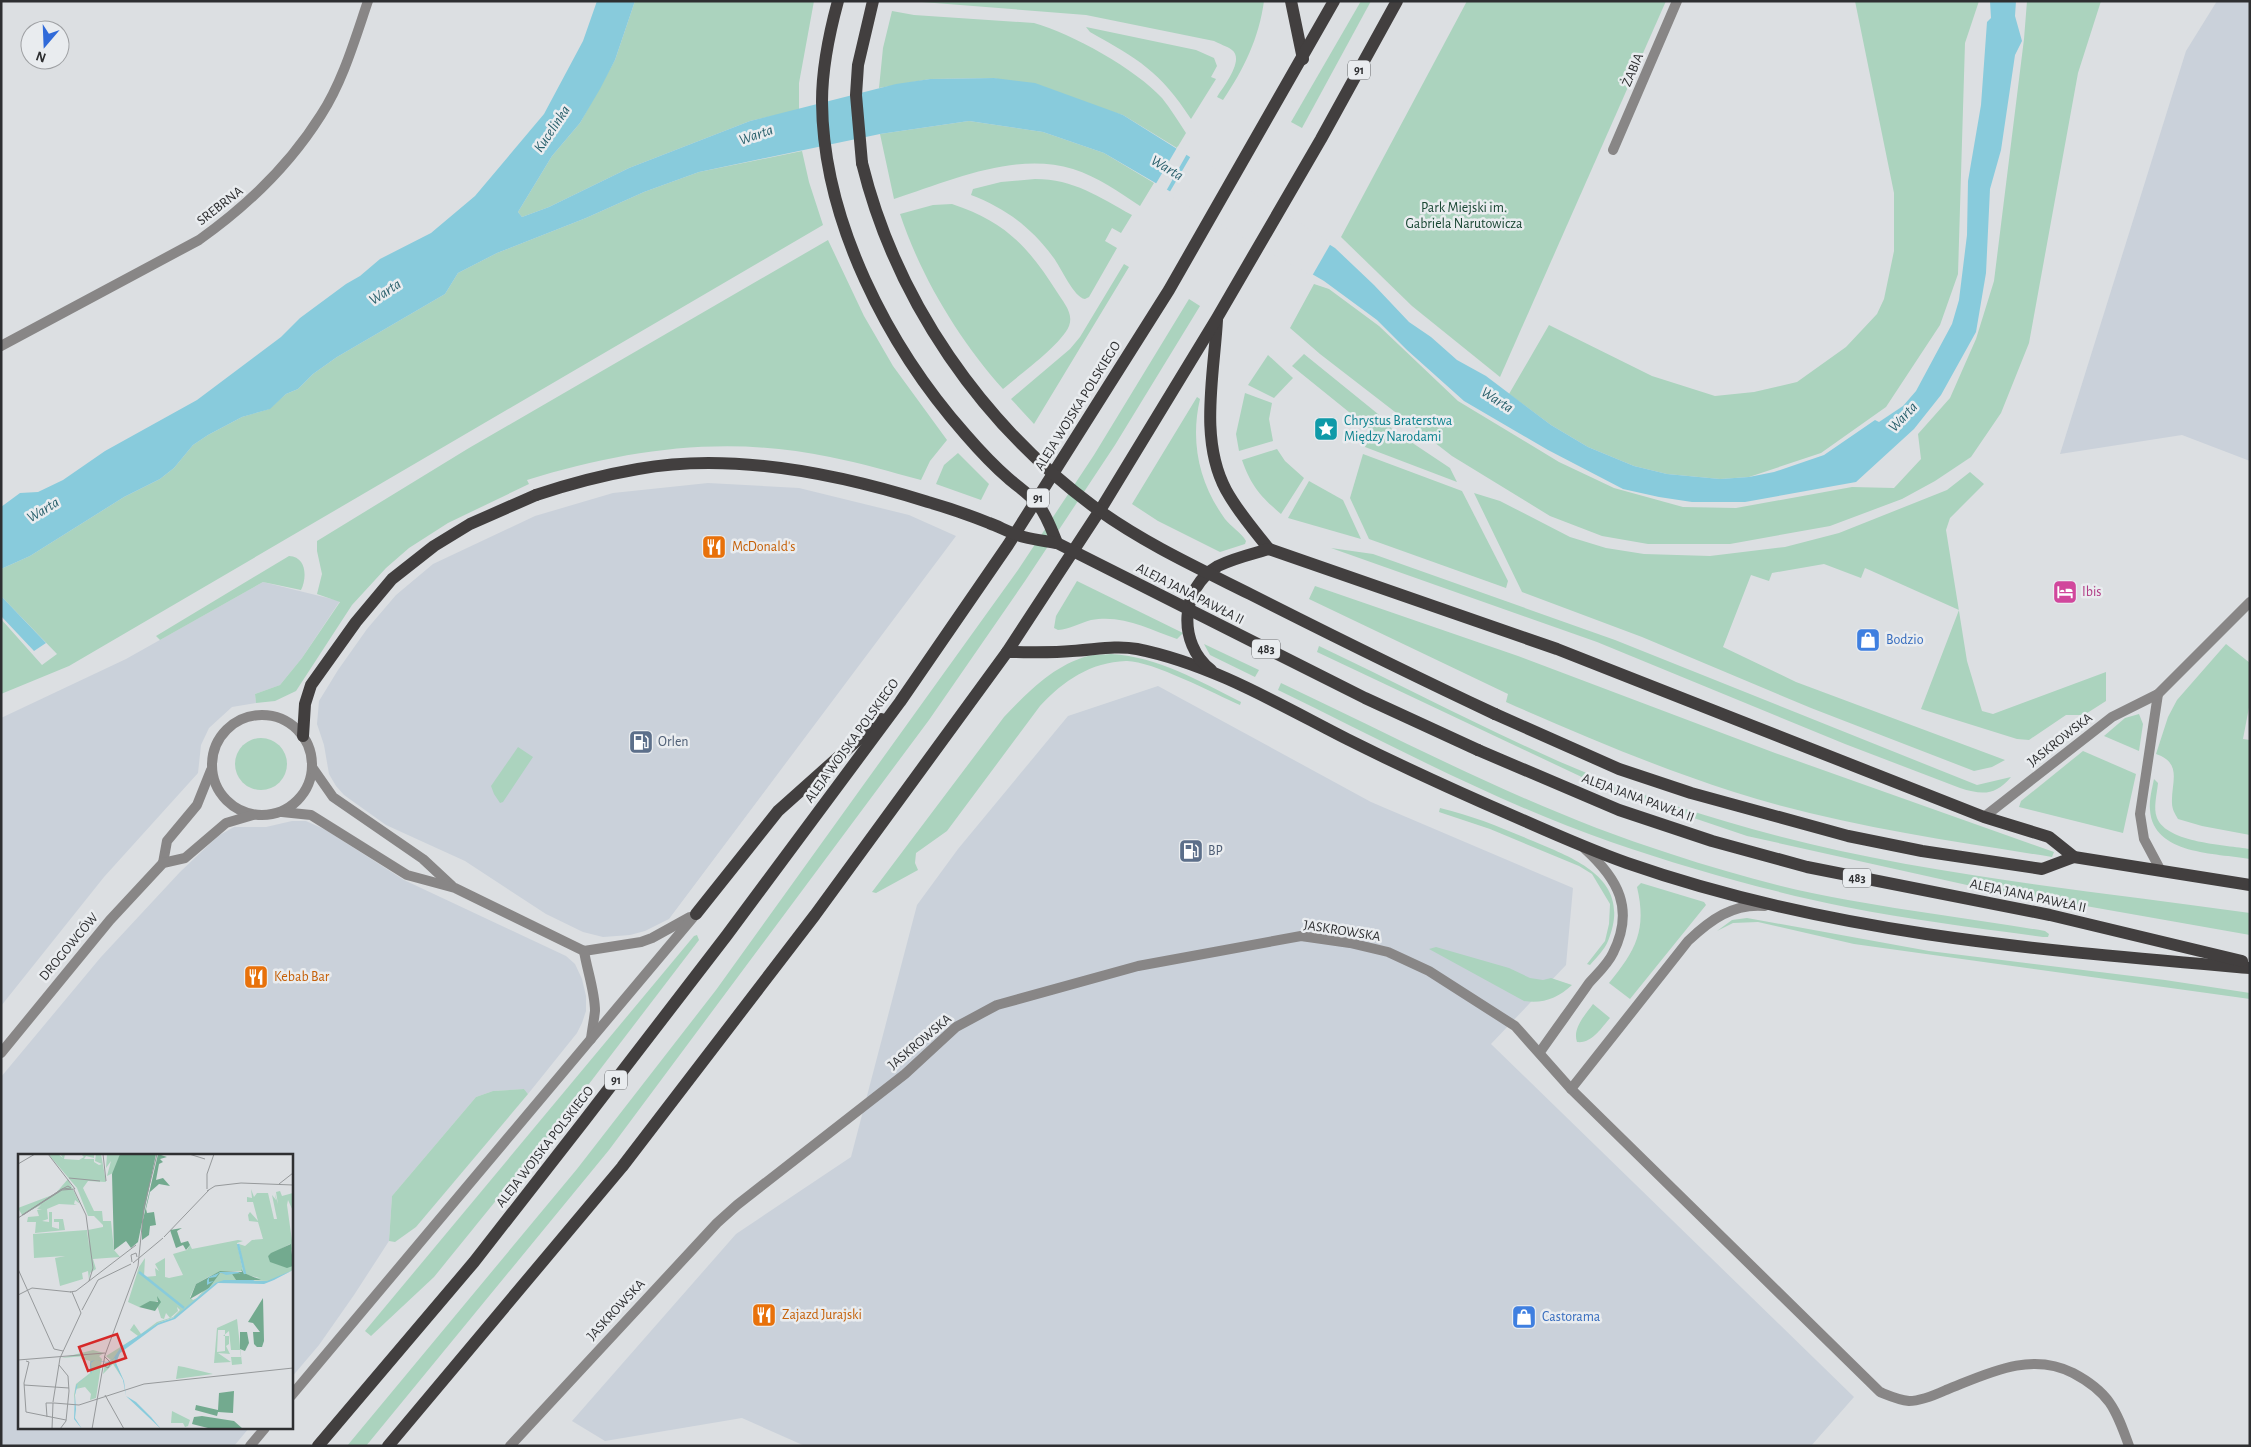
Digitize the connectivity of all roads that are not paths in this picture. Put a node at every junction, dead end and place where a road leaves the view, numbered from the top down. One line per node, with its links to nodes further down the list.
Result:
1 (368, 1): 11 (street, SREBRNA)
2 (838, 1): 12 (main road, bridge)
3 (873, 1): 26 (main road, bridge)
4 (1291, 1): 8 (main road)
5 (1334, 1): 8 (main road, ALEJA WOJSKA POLSKIEGO / 91)
6 (1397, 1): 10 (main road, 91)
7 (1677, 1): 9 (street, ŻABIA)
8 (1303, 59): 18 (main road, ALEJA WOJSKA POLSKIEGO / 91)
9 (1613, 150)
10 (1217, 318): 13 (main road); 15 (main road, 91)
11 (1, 346)
12 (1057, 543): 19 (main road, ALEJA JANA PAWŁA II, bridge); 34 (main road, ALEJA JANA PAWŁA II / 483, bridge)
13 (1269, 549): 16 (main road); 24 (main road)
14 (2250, 602): 17 (street, JASKROWSKA)
15 (1007, 652): 16 (main road); 44 (main road, 91)
16 (1217, 675): 25 (main road)
17 (2158, 694): 24 (street, JASKROWSKA); 28 (street)
18 (900, 702): 32 (main road); 43 (main road, ALEJA WOJSKA POLSKIEGO / 91)
19 (303, 736): 20 (street); 21 (street)
20 (312, 767): 22 (street); 30 (street)
21 (211, 769): 23 (street); 27 (street)
22 (282, 812): 23 (street); 30 (street)
23 (253, 815): 27 (street, DROGOWCÓW)
24 (1984, 817): 26 (main road)
25 (1580, 845): 31 (main road); 38 (street)
26 (2074, 857): 28 (main road)
27 (164, 863): 37 (street, DROGOWCÓW)
28 (2161, 871): 29 (main road)
29 (2250, 885)
30 (455, 888): 33 (street)
31 (1776, 907): 35 (main road); 39 (street)
32 (696, 914): 33 (street); 36 (street)
33 (584, 951): 36 (street)
34 (2250, 963)
35 (2250, 968)
36 (591, 1040): 40 (street)
37 (1, 1052)
38 (1540, 1052): 39 (street, JASKROWSKA); 45 (street, JASKROWSKA)
39 (1571, 1089): 46 (street, JASKROWSKA)
40 (292, 1395)
41 (263, 1430): 42 (street)
42 (250, 1446)
43 (318, 1446)
44 (388, 1446)
45 (510, 1446)
46 (2129, 1446)

